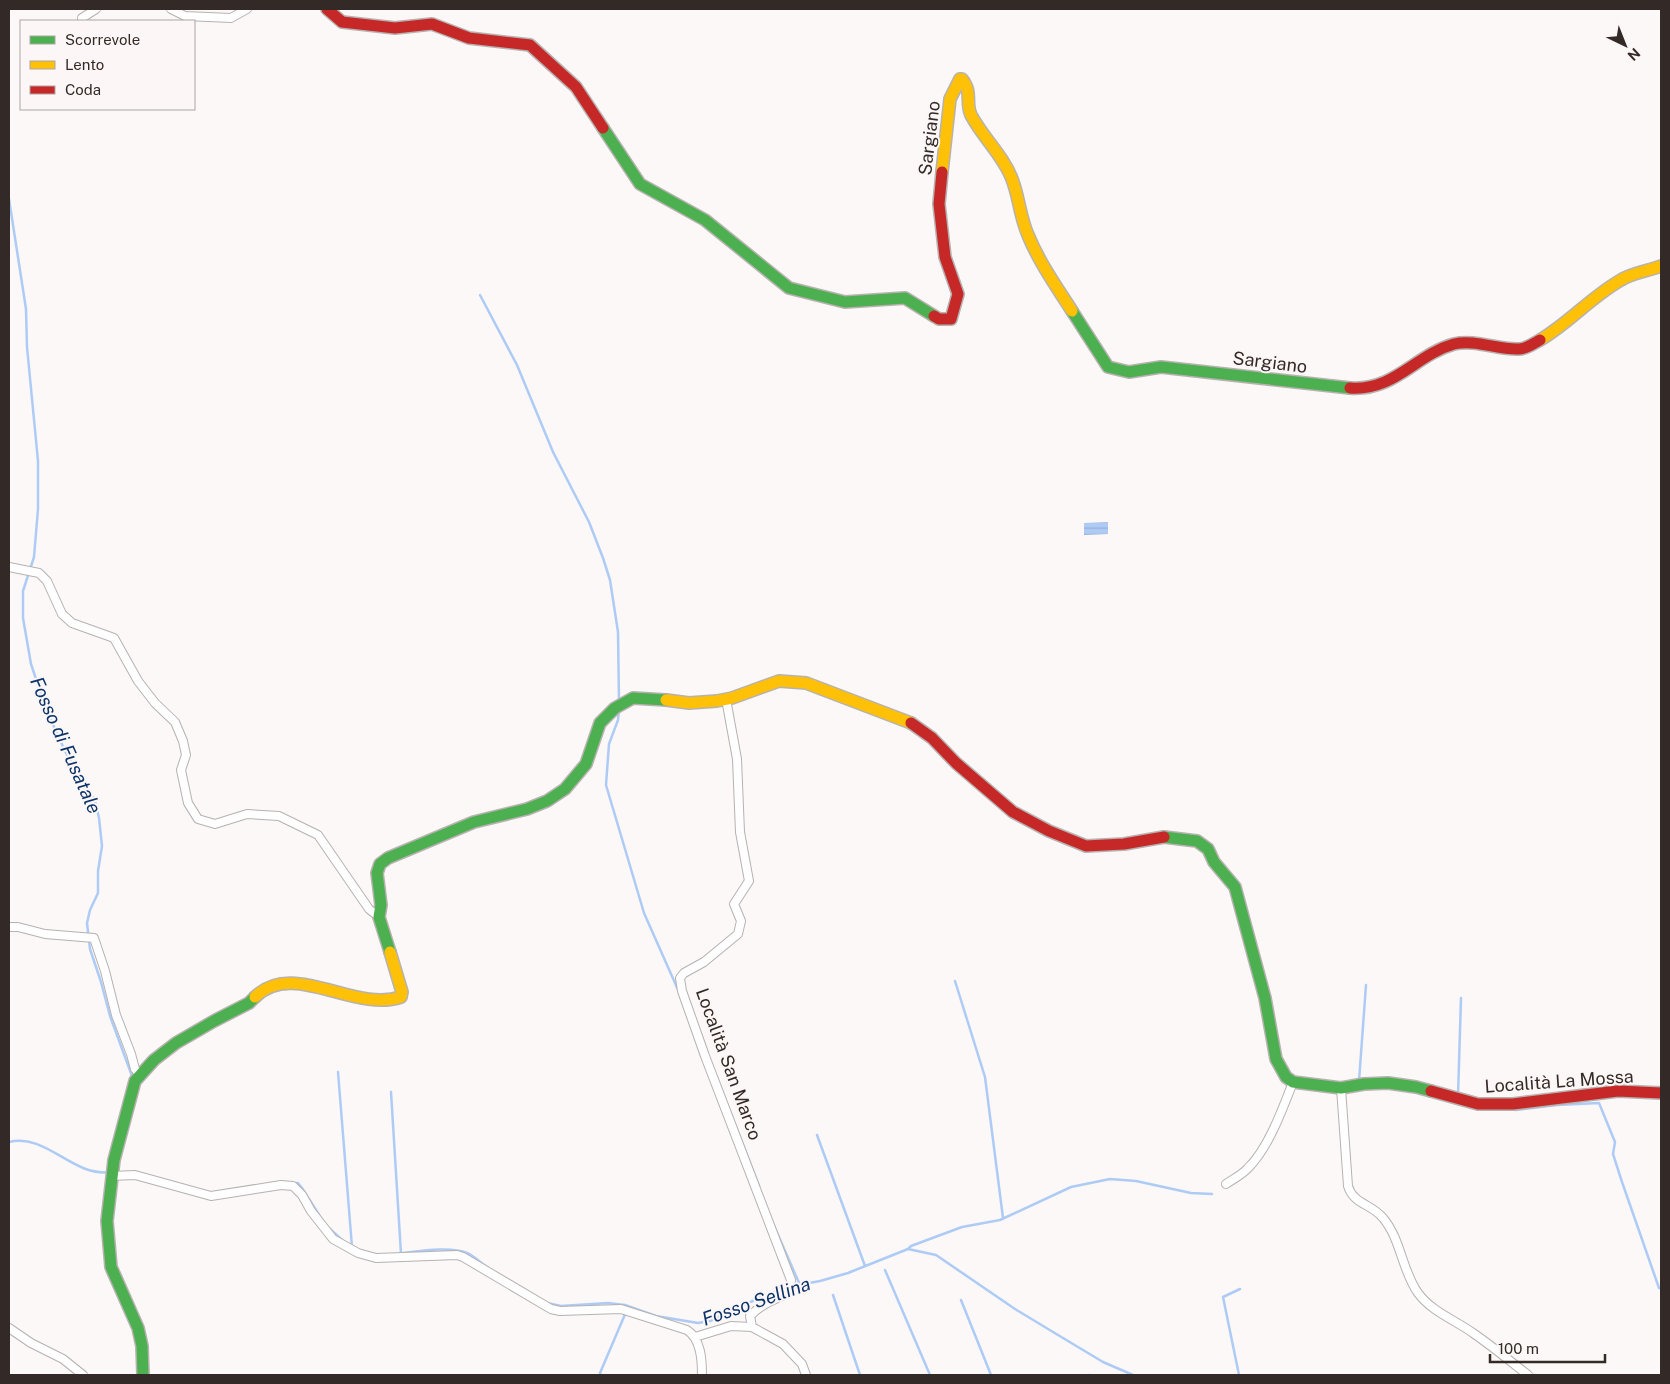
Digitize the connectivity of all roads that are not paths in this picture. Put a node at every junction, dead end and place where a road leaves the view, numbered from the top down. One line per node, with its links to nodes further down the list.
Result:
1 (96, 9): 5 (street)
2 (171, 9): 3 (street)
3 (247, 9)
4 (327, 9): 6 (street, Sargiano)
5 (82, 18)
6 (1661, 266)
7 (9, 567): 9 (street)
8 (726, 699): 9 (street); 12 (street); 17 (street, Località San Marco)
9 (379, 917): 11 (street)
10 (9, 927): 11 (street)
11 (140, 1075): 15 (street)
12 (1294, 1082): 13 (street, Località La Mossa); 16 (street)
13 (1341, 1088): 14 (street, Località La Mossa); 24 (street)
14 (1661, 1093)
15 (112, 1173): 19 (street); 21 (street)
16 (1226, 1184)
17 (752, 1327): 19 (street); 23 (street)
18 (9, 1328): 20 (street)
19 (695, 1338): 22 (street)
20 (84, 1375)
21 (143, 1375)
22 (702, 1375)
23 (806, 1375)
24 (1528, 1375)

